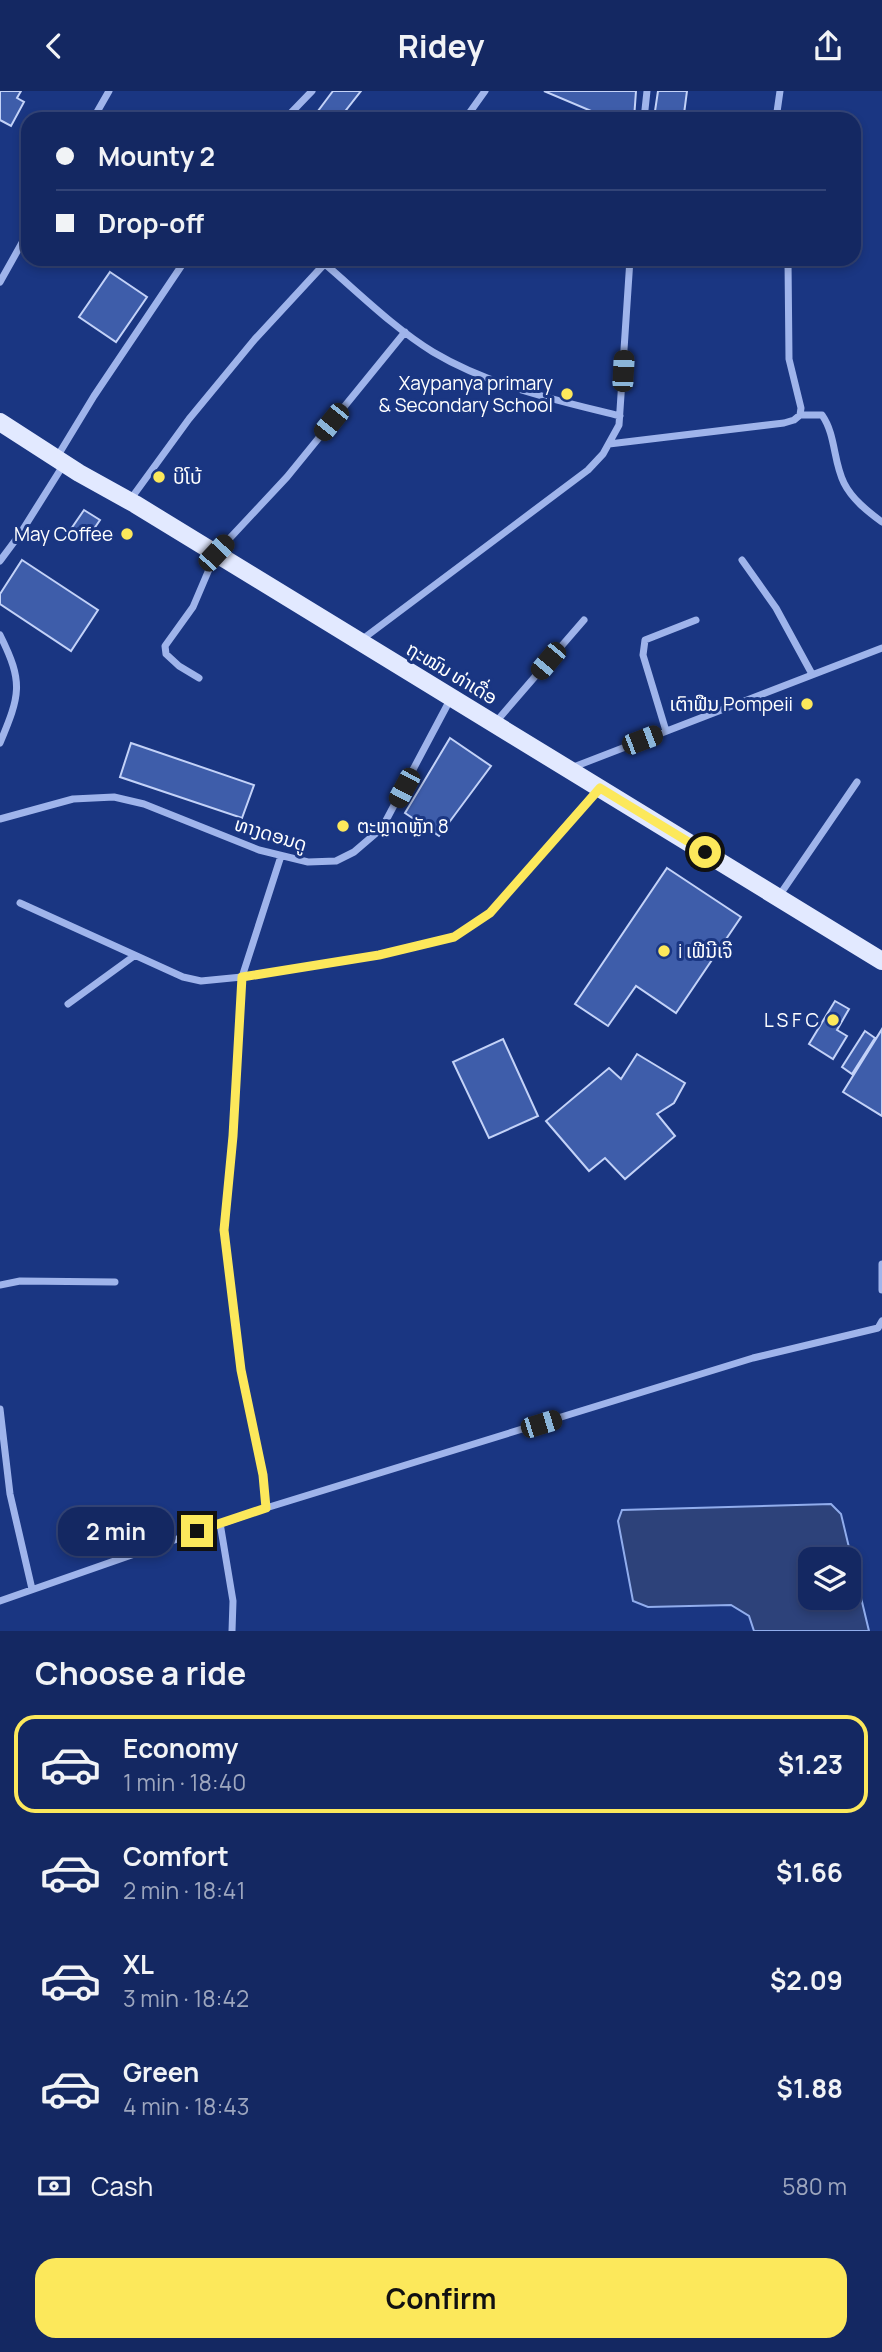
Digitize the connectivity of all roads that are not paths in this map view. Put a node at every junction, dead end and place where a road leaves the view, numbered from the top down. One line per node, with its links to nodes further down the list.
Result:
1 (108, 91): 6 (street)
2 (312, 91): 7 (street)
3 (485, 91): 8 (street)
4 (647, 91): 9 (street)
5 (780, 91): 10 (street)
6 (97, 112)
7 (292, 112)
8 (470, 112)
9 (645, 112)
10 (777, 112)
11 (21, 244): 17 (street)
12 (181, 266): 23 (street)
13 (322, 266): 24 (street)
14 (332, 266): 18 (street)
15 (630, 266): 20 (street)
16 (788, 266): 19 (street)
17 (0, 282)
18 (405, 332): 20 (street); 26 (street)
19 (800, 415): 22 (street); 25 (street)
20 (620, 416): 22 (street)
21 (0, 422): 23 (main road, ຖະໝົນ ທ່າເດື່ອ)
22 (609, 444): 32 (street)
23 (60, 461): 24 (main road, ຖະໝົນ ທ່າເດື່ອ); 28 (street)
24 (130, 500): 26 (main road, ຖະໝົນ ທ່າເດື່ອ)
25 (882, 522)
26 (216, 553): 32 (main road, ຖະໝົນ ທ່າເດື່ອ); 35 (street)
27 (742, 560): 34 (street)
28 (0, 561)
29 (583, 619): 37 (street)
30 (696, 620): 38 (street)
31 (0, 635): 39 (street)
32 (360, 641): 36 (main road, ຖະໝົນ ທ່າເດື່ອ)
33 (882, 648): 34 (street)
34 (811, 674): 38 (street)
35 (199, 678)
36 (452, 697): 37 (main road, ຖະໝົນ ທ່າເດື່ອ); 44 (street, ທາງດອນດູ)
37 (495, 724): 40 (main road, ຖະໝົນ ທ່າເດື່ອ)
38 (666, 731): 40 (street)
39 (0, 743)
40 (568, 769): 42 (main road, ຖະໝົນ ທ່າເດື່ອ)
41 (857, 782): 45 (street)
42 (600, 788): 45 (main road, ຖະໝົນ ທ່າເດື່ອ); 49 (street)
43 (0, 819): 44 (street, ທາງດອນດູ)
44 (281, 856): 49 (street)
45 (779, 897): 48 (main road, ຖະໝົນ ທ່າເດື່ອ)
46 (20, 903): 47 (street)
47 (134, 955): 49 (street); 50 (street)
48 (882, 961)
49 (242, 977): 57 (street)
50 (68, 1004)
51 (882, 1264): 54 (street)
52 (115, 1282): 53 (street)
53 (0, 1285)
54 (882, 1290)
55 (882, 1321): 57 (street)
56 (0, 1409): 59 (street)
57 (266, 1508): 58 (street)
58 (220, 1523): 59 (street); 61 (street)
59 (32, 1589): 60 (street)
60 (0, 1601)
61 (232, 1631)

